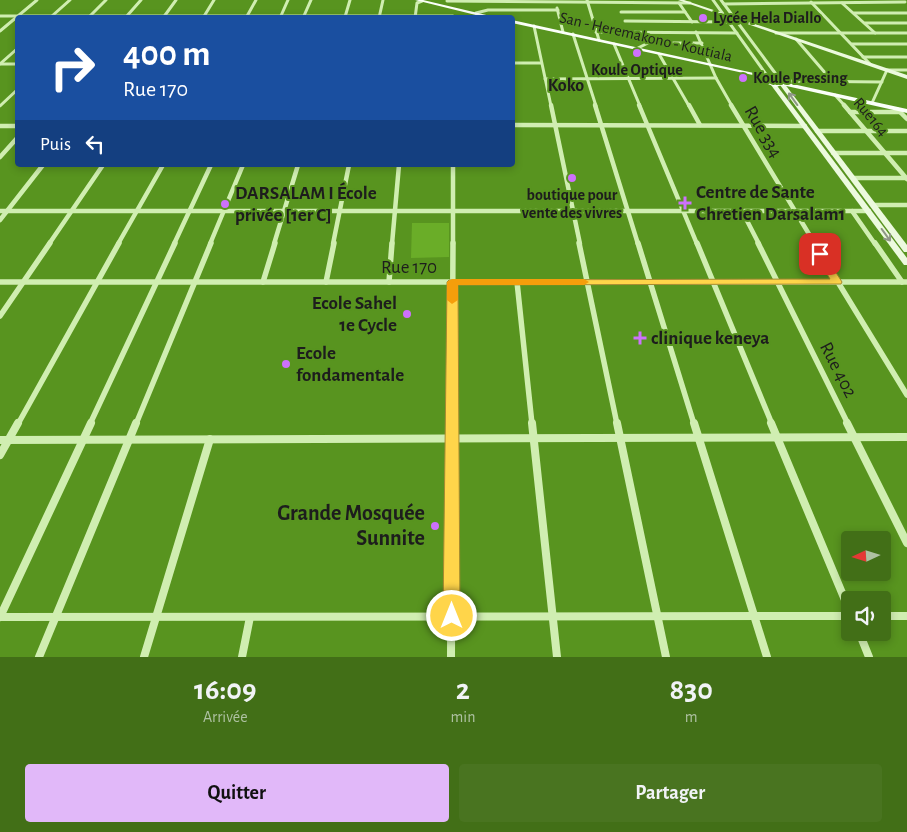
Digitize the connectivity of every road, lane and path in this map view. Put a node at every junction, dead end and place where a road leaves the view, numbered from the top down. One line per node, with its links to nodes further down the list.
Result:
1 (37, 0): 31 (street)
2 (70, 0): 32 (street)
3 (106, 0): 33 (street)
4 (141, 0): 34 (street)
5 (176, 0): 35 (street)
6 (214, 0): 36 (street)
7 (256, 0): 37 (street)
8 (288, 0): 38 (street)
9 (311, 0): 39 (street)
10 (350, 0): 40 (street)
11 (383, 0): 41 (street)
12 (419, 0): 23 (main road); 42 (street)
13 (713, 0): 45 (street)
14 (448, 1): 15 (street); 23 (street)
15 (556, 1): 16 (street); 25 (street)
16 (587, 1): 18 (street); 59 (street)
17 (680, 1): 18 (street); 27 (street); 45 (main road)
18 (616, 2): 26 (street)
19 (722, 2): 20 (street); 49 (street)
20 (811, 2): 22 (street); 64 (street)
21 (905, 2): 22 (street)
22 (842, 3): 29 (street)
23 (443, 6): 24 (main road)
24 (453, 7): 28 (main road); 43 (street)
25 (558, 10): 28 (street); 58 (street)
26 (621, 12): 27 (street); 50 (street)
27 (685, 12): 52 (street)
28 (476, 13): 44 (main road)
29 (854, 13): 30 (street); 54 (street)
30 (907, 13)
31 (19, 15)
32 (53, 15)
33 (92, 15)
34 (128, 15)
35 (165, 15)
36 (205, 15)
37 (247, 15)
38 (281, 15)
39 (305, 15)
40 (346, 15)
41 (379, 15)
42 (415, 15)
43 (453, 15)
44 (484, 15)
45 (724, 15): 49 (main road); 53 (street)
46 (0, 16): 47 (street)
47 (15, 16)
48 (15, 18): 57 (street)
49 (735, 19): 63 (main road); 88 (street)
50 (625, 21): 52 (street); 60 (street)
51 (515, 22): 56 (main road, San - Heremakono - Koutiala)
52 (692, 22): 53 (street)
53 (729, 22): 62 (street)
54 (865, 23): 55 (street); 65 (street)
55 (907, 23)
56 (534, 26): 58 (main road, San - Heremakono - Koutiala); 80 (street)
57 (0, 31)
58 (563, 32): 67 (main road, San - Heremakono - Koutiala)
59 (596, 32): 60 (street); 69 (street)
60 (631, 32): 61 (street)
61 (696, 32): 62 (street); 70 (street, Rue 334)
62 (736, 33): 92 (street)
63 (776, 33): 64 (street); 68 (main road)
64 (841, 33): 65 (street); 72 (street)
65 (875, 33): 66 (street)
66 (907, 33)
67 (573, 34): 69 (main road, San - Heremakono - Koutiala); 94 (street)
68 (796, 39): 83 (main road); 95 (street)
69 (599, 40): 71 (main road, San - Heremakono - Koutiala)
70 (702, 43): 74 (street); 84 (street, Rue 334)
71 (614, 44): 74 (main road, San - Heremakono - Koutiala); 89 (street)
72 (852, 44): 73 (street); 77 (street)
73 (907, 44)
74 (636, 48): 76 (main road, San - Heremakono - Koutiala)
75 (15, 51): 81 (street)
76 (659, 54): 84 (main road, San - Heremakono - Koutiala); 90 (street)
77 (863, 57): 78 (street); 83 (street)
78 (907, 57)
79 (515, 63): 80 (street)
80 (541, 63): 93 (street)
81 (0, 64): 82 (street)
82 (15, 64)
83 (870, 64): 85 (street)
84 (712, 66): 91 (street, Rue 334); 92 (main road, San - Heremakono - Koutiala)
85 (887, 70): 86 (street); 87 (street); 96 (street)
86 (907, 70)
87 (907, 76)
88 (778, 77): 92 (main road); 97 (main road)
89 (629, 78): 90 (street); 94 (street); 109 (street)
90 (672, 78): 91 (street); 110 (street)
91 (716, 78): 113 (street, Rue 334)
92 (766, 78): 98 (main road)
93 (545, 79): 94 (street); 107 (street)
94 (586, 79): 108 (street)
95 (833, 82): 96 (street); 97 (street)
96 (882, 82): 101 (street)
97 (784, 83): 98 (main road); 100 (main road); 115 (main road, one-way to 97)
98 (773, 84): 114 (main road)
99 (15, 92): 102 (street)
100 (835, 95): 101 (main road); 104 (street, Rue164)
101 (872, 103): 103 (main road)
102 (0, 106)
103 (901, 110): 104 (street); 105 (street)
104 (850, 112): 116 (street, Rue164)
105 (907, 119)
106 (515, 125): 107 (street)
107 (555, 125): 108 (street); 146 (street)
108 (601, 125): 109 (street); 147 (street)
109 (648, 125): 110 (street); 148 (street)
110 (700, 125): 113 (street)
111 (0, 126): 112 (street)
112 (15, 126)
113 (742, 126): 114 (street); 150 (street, Rue 334)
114 (805, 126): 152 (main road)
115 (817, 131): 116 (street); 119 (main road)
116 (866, 131): 117 (street); 120 (street, Rue164)
117 (907, 131)
118 (15, 141): 122 (street)
119 (833, 153): 120 (street); 132 (main road)
120 (885, 153): 121 (street); 133 (street, Rue164)
121 (907, 153)
122 (0, 157)
123 (41, 167): 137 (street)
124 (102, 167): 138 (street)
125 (162, 167): 139 (street)
126 (210, 167): 140 (street)
127 (242, 167): 141 (street)
128 (297, 167): 142 (street)
129 (349, 167): 143 (street)
130 (399, 167): 144 (street)
131 (453, 167): 145 (street)
132 (853, 178): 133 (street); 134 (main road)
133 (907, 178)
134 (874, 205): 135 (street); 154 (main road)
135 (907, 205)
136 (0, 211): 137 (street)
137 (7, 211): 138 (street); 153 (street)
138 (72, 211): 139 (street); 158 (street)
139 (138, 211): 140 (street); 159 (street)
140 (188, 211): 141 (street); 160 (street)
141 (224, 211): 142 (street); 161 (street)
142 (284, 211): 143 (street); 162 (street)
143 (340, 211): 144 (street); 163 (street)
144 (395, 211): 145 (street); 164 (street)
145 (452, 211): 146 (street); 165 (street)
146 (573, 211): 147 (street); 167 (street)
147 (629, 211): 148 (street); 168 (street)
148 (684, 211): 149 (street); 169 (street)
149 (742, 211): 150 (street); 170 (street, Rue 402)
150 (793, 211): 151 (street); 171 (street, Rue 334)
151 (852, 211): 152 (street); 172 (street)
152 (869, 211): 156 (main road, one-way to 156)
153 (0, 220)
154 (904, 243): 155 (main road)
155 (907, 250)
156 (907, 263)
157 (0, 282): 158 (street, Rue 170)
158 (23, 282): 159 (street, Rue 170); 173 (street)
159 (98, 282): 160 (street, Rue 170); 184 (street)
160 (156, 282): 161 (street, Rue 170); 185 (street)
161 (195, 282): 162 (street, Rue 170); 186 (street)
162 (262, 282): 163 (street, Rue 170)
163 (326, 282): 164 (street, Rue 170)
164 (389, 282): 165 (street, Rue 170)
165 (452, 282): 166 (street, Rue 170); 182 (street)
166 (518, 282): 167 (street, Rue 170); 176 (street)
167 (587, 282): 168 (street, Rue 170); 177 (street)
168 (650, 282): 169 (street, Rue 170); 178 (street)
169 (713, 282): 170 (street, Rue 170); 179 (street)
170 (777, 282): 171 (street, Rue 170); 180 (street, Rue 402)
171 (837, 282): 172 (street, Rue 170); 174 (street, Rue 334)
172 (904, 282)
173 (0, 316)
174 (907, 395)
175 (907, 437): 180 (street)
176 (533, 438): 177 (street); 182 (street); 193 (street)
177 (620, 438): 178 (street); 200 (street)
178 (697, 438): 179 (street); 194 (street)
179 (778, 438): 180 (street); 189 (street)
180 (855, 438): 188 (street, Rue 402)
181 (210, 439): 182 (street); 186 (street); 190 (street)
182 (452, 439): 192 (street)
183 (0, 440): 184 (street)
184 (9, 440): 185 (street); 187 (street)
185 (84, 440): 186 (street); 198 (street)
186 (131, 440): 199 (street)
187 (0, 456)
188 (907, 543)
189 (841, 591)
190 (156, 616): 191 (street); 199 (street); 203 (street)
191 (250, 616): 192 (street); 204 (street)
192 (452, 616): 193 (street); 205 (street)
193 (553, 616): 200 (street); 206 (street)
194 (754, 616): 195 (street); 200 (street); 208 (street)
195 (841, 616)
196 (891, 616): 197 (street)
197 (907, 616)
198 (0, 617): 199 (street)
199 (56, 617): 202 (street)
200 (657, 617): 207 (street)
201 (862, 641): 209 (street)
202 (39, 657)
203 (144, 657)
204 (242, 657)
205 (451, 657)
206 (557, 657)
207 (666, 657)
208 (767, 657)
209 (869, 657)

